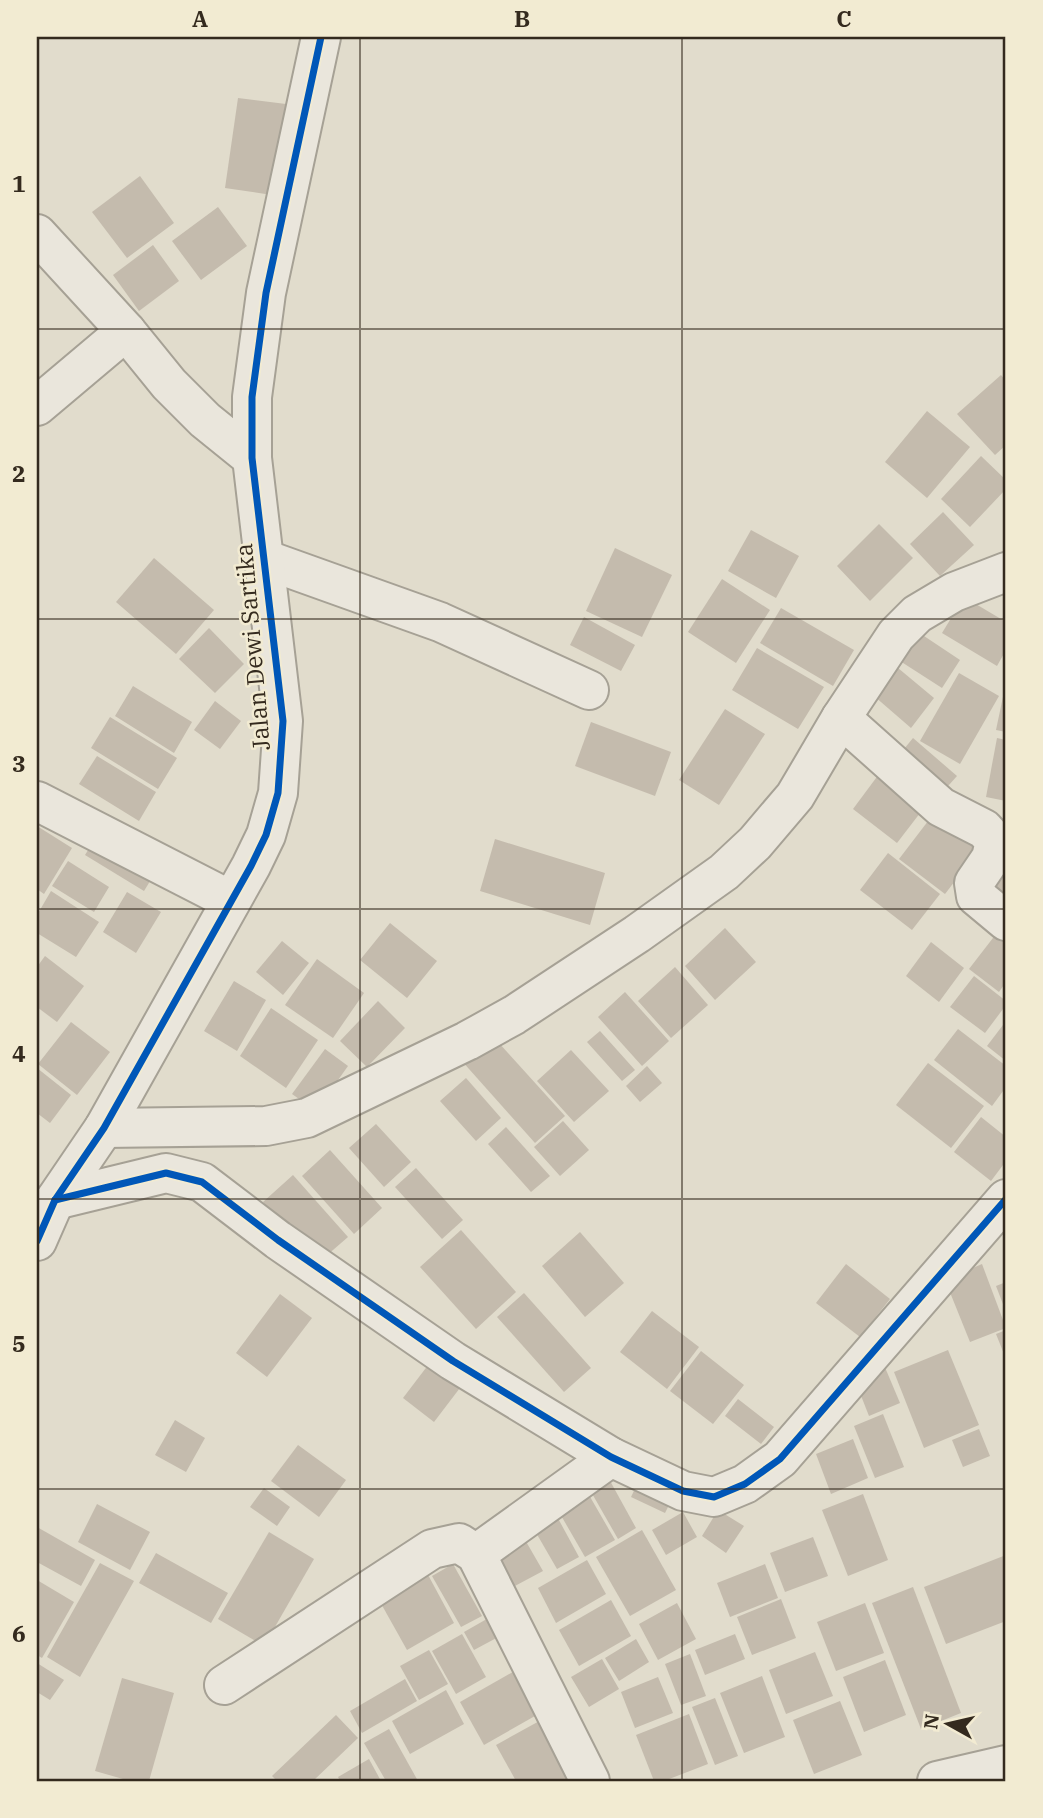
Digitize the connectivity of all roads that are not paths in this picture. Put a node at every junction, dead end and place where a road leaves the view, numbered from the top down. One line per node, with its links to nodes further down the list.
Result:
1 (321, 37): 5 (street, Jalan Dewi Sartika)
2 (37, 234): 3 (street)
3 (126, 331): 4 (street); 5 (street)
4 (37, 406)
5 (252, 458): 6 (street, Jalan Dewi Sartika)
6 (264, 559): 8 (street); 11 (street, Jalan Dewi Sartika)
7 (1006, 572): 9 (street)
8 (589, 690)
9 (841, 718): 12 (street); 13 (street)
10 (37, 801): 11 (street)
11 (230, 900): 13 (street, Jalan Dewi Sartika)
12 (1006, 921)
13 (104, 1128): 15 (street, Jalan Dewi Sartika)
14 (1006, 1199): 17 (street)
15 (55, 1200): 16 (street, Jalan Dewi Sartika); 17 (street)
16 (37, 1241)
17 (611, 1457): 18 (street)
18 (476, 1554): 19 (street); 21 (street)
19 (224, 1685)
20 (1006, 1765): 22 (street)
21 (590, 1781)
22 (937, 1781)

